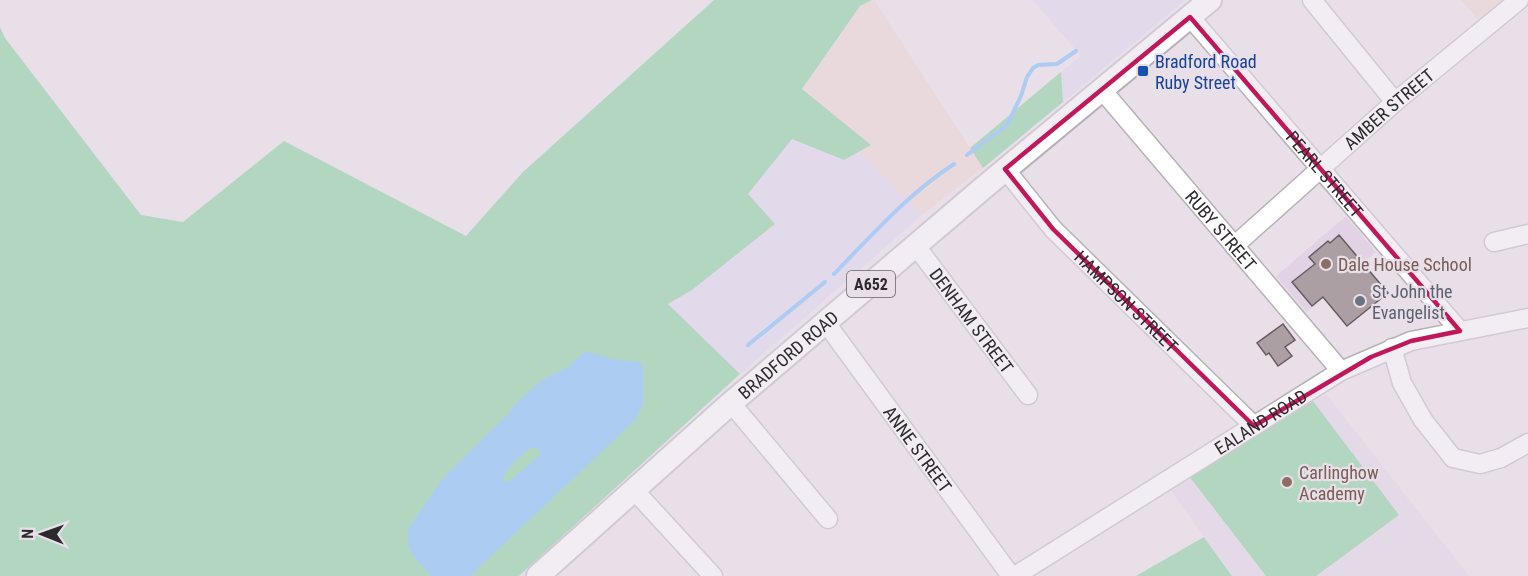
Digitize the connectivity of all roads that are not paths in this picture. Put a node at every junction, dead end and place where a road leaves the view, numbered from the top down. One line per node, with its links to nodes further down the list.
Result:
1 (1210, 0): 4 (main road, BRADFORD ROAD / A652)
2 (1519, 0): 6 (street, AMBER STREET)
3 (1317, 2): 6 (street)
4 (1190, 16): 5 (main road, BRADFORD ROAD / A652); 7 (street, PEARL STREET)
5 (1102, 90): 8 (main road, BRADFORD ROAD / A652); 12 (street, RUBY STREET)
6 (1395, 102): 7 (street, AMBER STREET)
7 (1320, 168): 12 (street, AMBER STREET); 15 (street, PEARL STREET)
8 (1005, 169): 11 (main road, BRADFORD ROAD / A652); 20 (street, HAMPSON STREET)
9 (1528, 234): 10 (street)
10 (1494, 242)
11 (916, 246): 14 (main road, BRADFORD ROAD / A652); 18 (street, DENHAM STREET)
12 (1234, 246): 17 (street, RUBY STREET)
13 (1528, 318): 15 (street, EALAND ROAD)
14 (826, 323): 19 (main road, BRADFORD ROAD / A652); 26 (street, ANNE STREET)
15 (1460, 331): 16 (street, EALAND ROAD)
16 (1392, 348): 17 (street, EALAND ROAD); 21 (street)
17 (1341, 371): 20 (street, EALAND ROAD)
18 (1028, 395)
19 (731, 403): 22 (main road, BRADFORD ROAD / A652); 23 (street)
20 (1254, 426): 26 (street, EALAND ROAD)
21 (1528, 443)
22 (634, 490): 24 (main road, BRADFORD ROAD / A652); 25 (street)
23 (828, 519)
24 (538, 576)
25 (713, 576)
26 (1013, 576)

